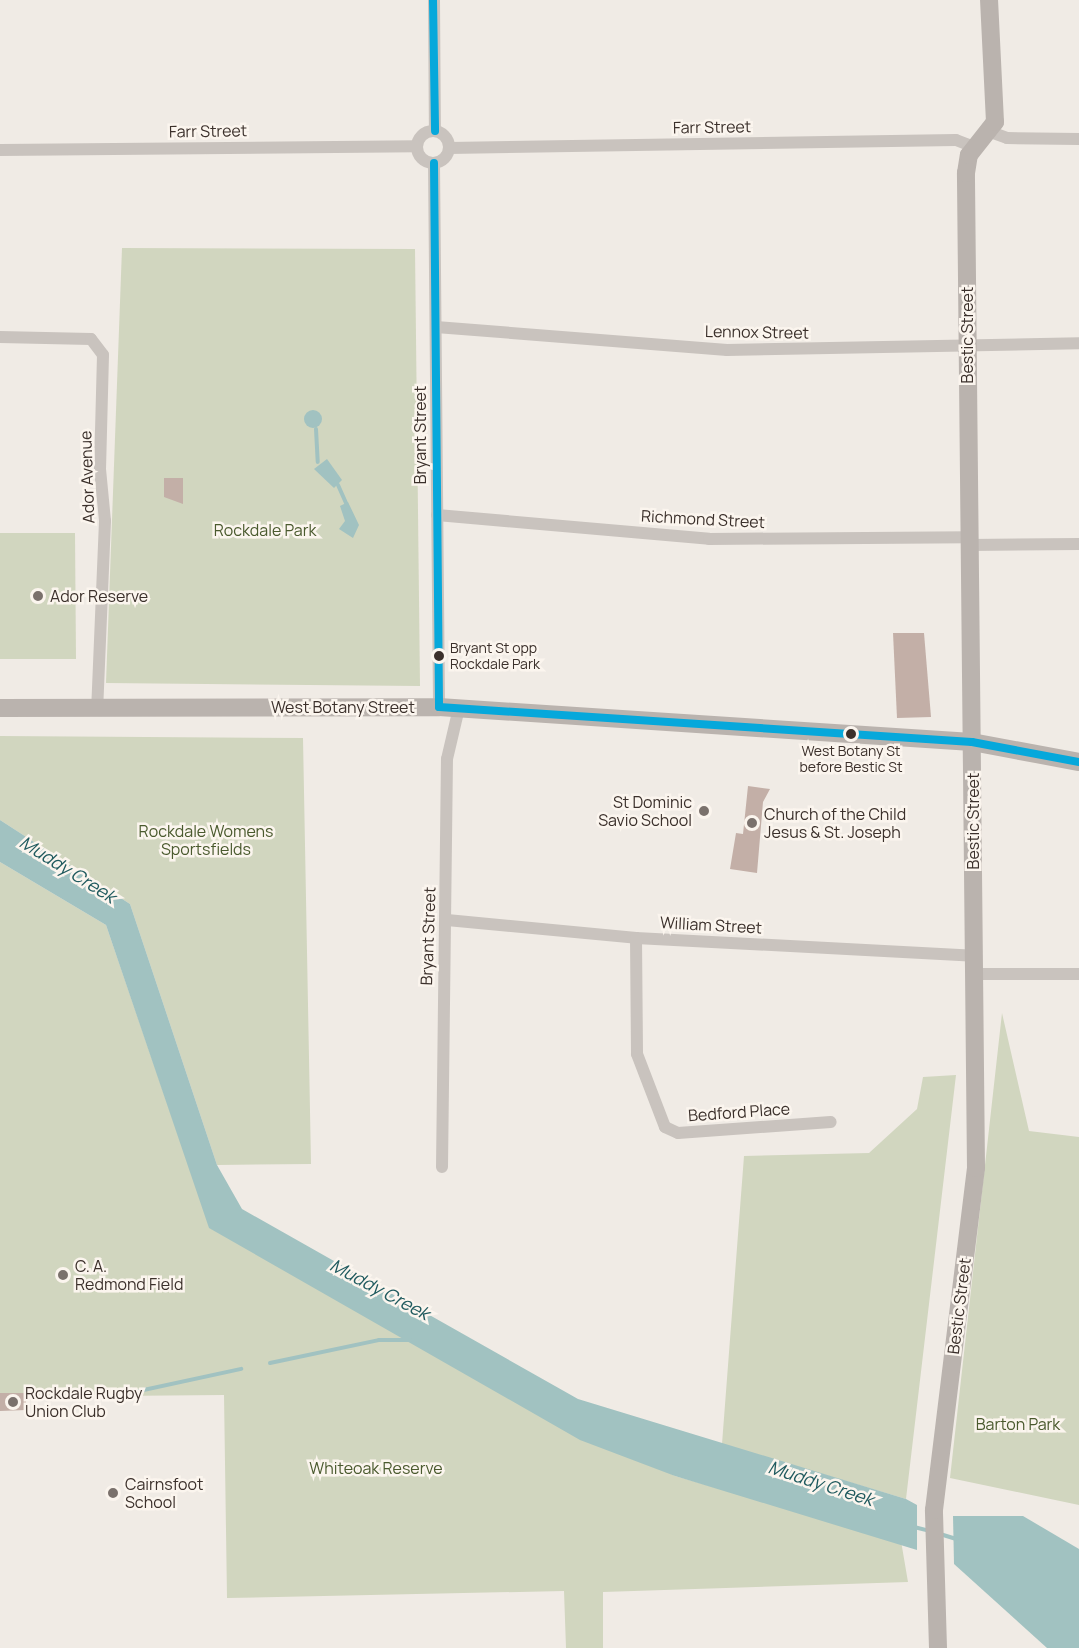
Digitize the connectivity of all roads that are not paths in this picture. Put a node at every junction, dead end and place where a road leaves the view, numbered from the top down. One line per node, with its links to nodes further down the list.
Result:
1 (989, 0): 4 (main road, Bestic Street)
2 (433, 1): 3 (street)
3 (435, 131): 6 (street); 8 (street)
4 (988, 131): 5 (street); 7 (main road, Bestic Street)
5 (1079, 139)
6 (417, 146): 9 (street, Farr Street); 10 (street)
7 (974, 147): 8 (street, Farr Street); 14 (main road, Bestic Street)
8 (449, 148): 10 (street)
9 (0, 150)
10 (434, 163): 11 (street, Bryant Street)
11 (436, 327): 14 (street, Lennox Street); 15 (street, Bryant Street)
12 (0, 338): 20 (street, Ador Avenue)
13 (1079, 343): 14 (street, Lennox Street)
14 (966, 345): 16 (main road, Bestic Street)
15 (437, 515): 16 (street, Richmond Street); 18 (street, Bryant Street)
16 (969, 541): 17 (street, Richmond Street); 22 (main road, Bestic Street)
17 (1079, 544)
18 (438, 707): 20 (main road, West Botany Street); 21 (main road, West Botany Street)
19 (0, 708): 20 (main road, West Botany Street)
20 (97, 708)
21 (459, 708): 22 (main road, West Botany Street); 24 (street, Bryant Street)
22 (972, 742): 23 (main road, West Botany Street); 26 (main road, Bestic Street)
23 (1079, 762)
24 (447, 920): 25 (street, William Street); 29 (street, Bryant Street)
25 (636, 938): 26 (street, William Street); 28 (street, Bedford Place)
26 (974, 965): 27 (street, William Street); 30 (main road, Bestic Street)
27 (1079, 974)
28 (831, 1122)
29 (442, 1167)
30 (938, 1648)

